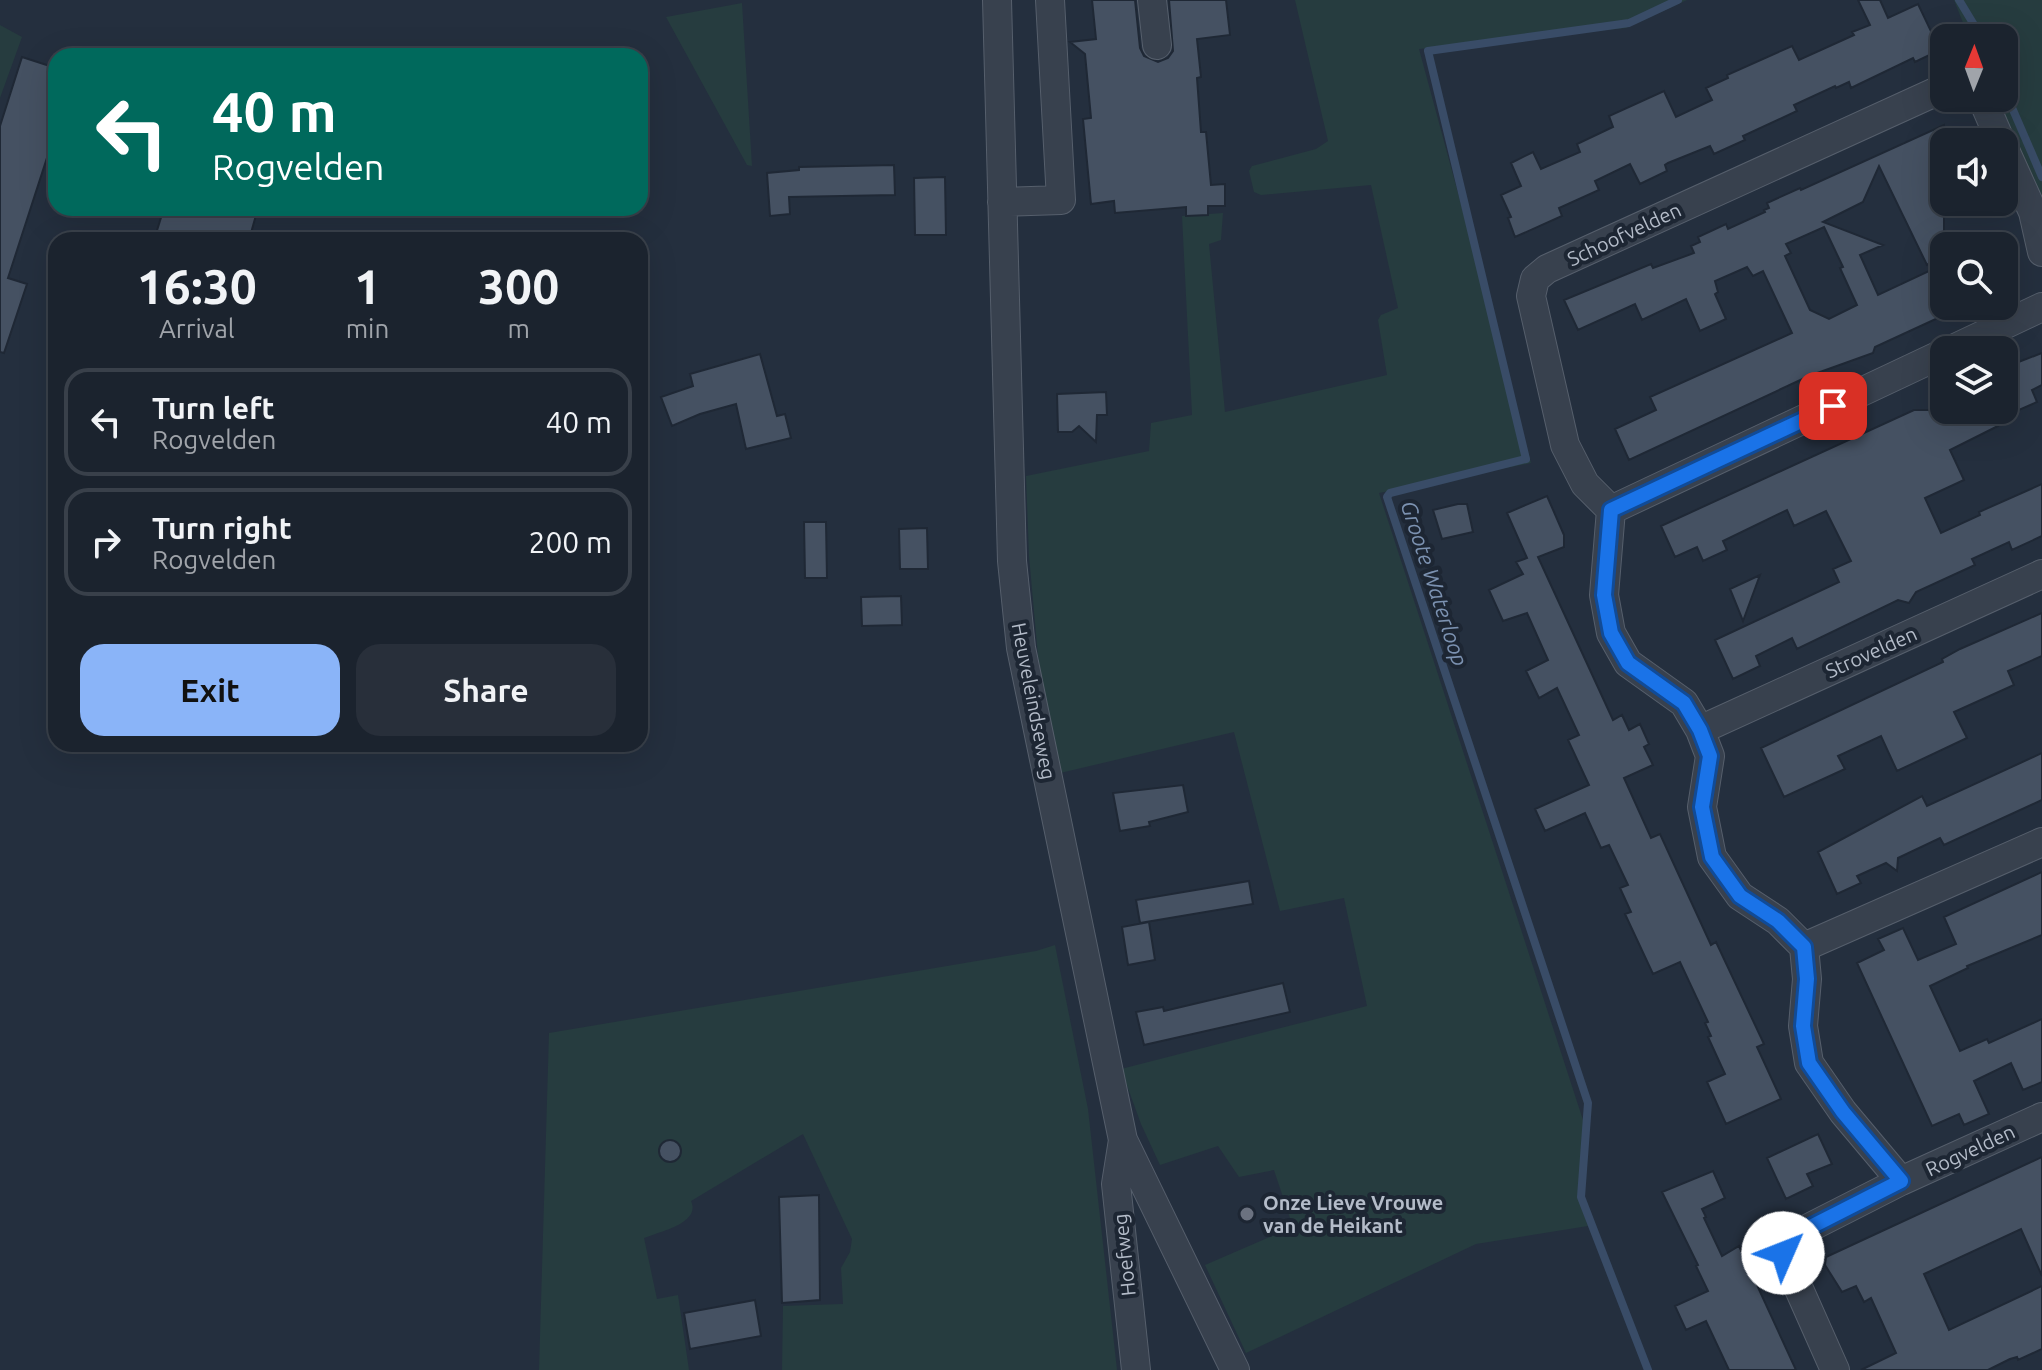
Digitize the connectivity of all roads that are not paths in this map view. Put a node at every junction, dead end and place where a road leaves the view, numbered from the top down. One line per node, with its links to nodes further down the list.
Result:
1 (997, 0): 7 (street, Heuveleindseweg)
2 (1050, 0): 7 (street)
3 (1152, 0): 4 (street)
4 (1157, 45)
5 (1930, 94): 12 (street, Schoofvelden)
6 (2018, 179): 8 (street)
7 (1002, 202): 18 (street, Heuveleindseweg)
8 (2042, 252)
9 (2042, 307): 10 (street)
10 (1981, 336)
11 (1930, 360): 12 (street)
12 (1611, 510): 14 (street)
13 (2042, 574): 14 (street, Strovelden)
14 (1700, 730): 16 (street)
15 (2042, 842): 16 (street)
16 (1804, 947): 19 (street, Rogvelden)
17 (2042, 1117): 19 (street, Rogvelden)
18 (1123, 1140): 20 (street, Hoefweg); 21 (street, Heuveleindseweg)
19 (1901, 1181): 22 (street)
20 (1136, 1370)
21 (1235, 1370)
22 (1835, 1370)

